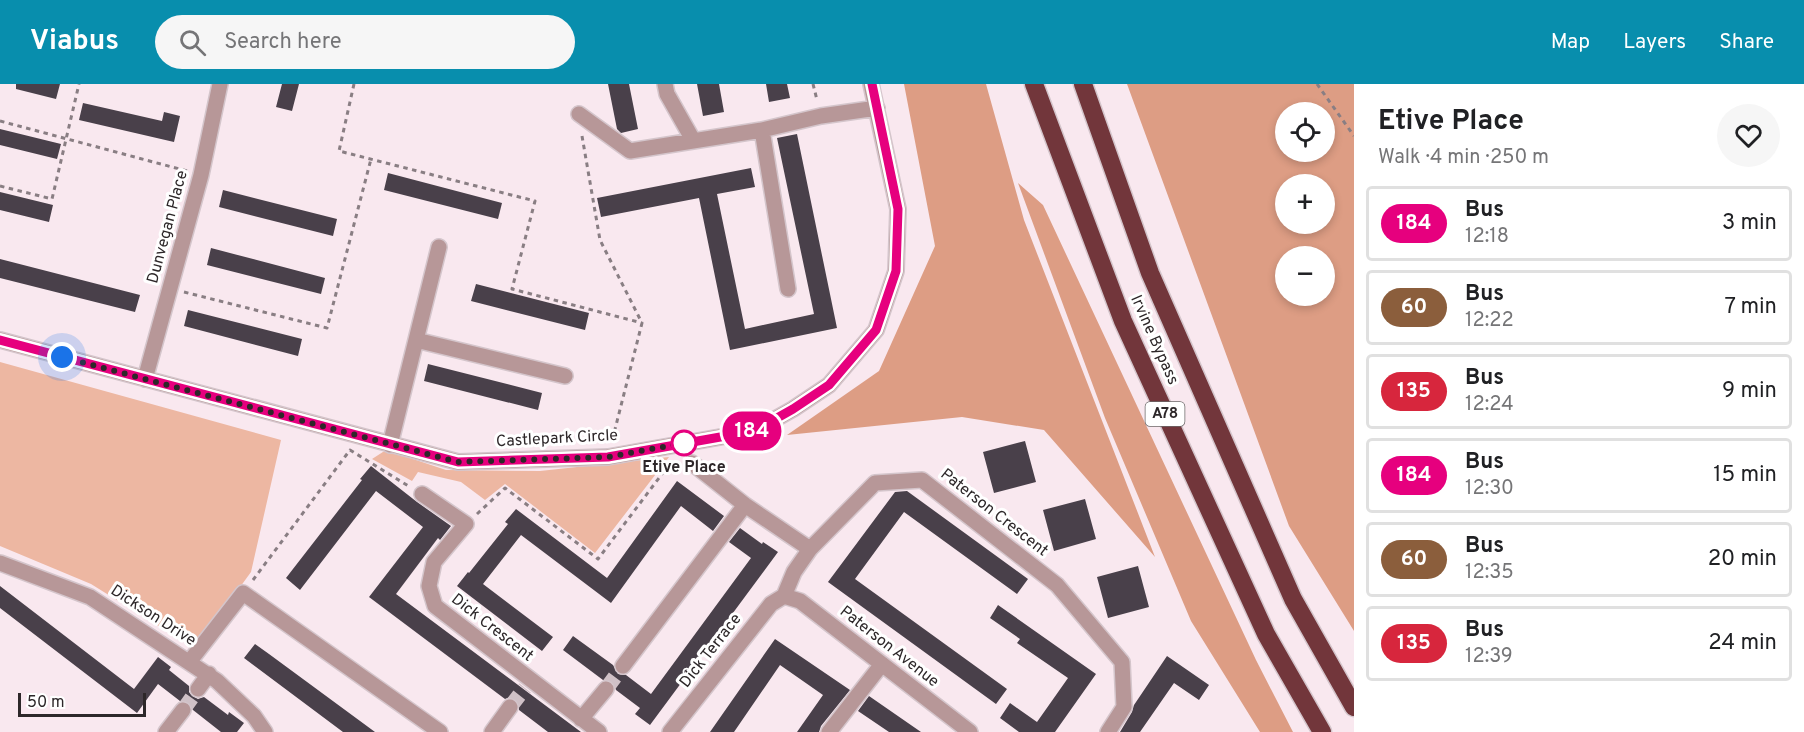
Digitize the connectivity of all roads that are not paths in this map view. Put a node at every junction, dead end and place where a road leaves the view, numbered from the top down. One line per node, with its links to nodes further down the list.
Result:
1 (220, 84): 15 (street, Dunvegan Place)
2 (665, 84): 9 (street)
3 (872, 84): 6 (street, Castlepark Circle)
4 (1034, 84): 42 (highway, Irvine Bypass / A78)
5 (1083, 84): 30 (highway, Irvine Bypass / A78)
6 (877, 108): 8 (street); 16 (street, Castlepark Circle)
7 (579, 114): 9 (street)
8 (762, 130): 9 (street); 11 (street)
9 (693, 140)
10 (439, 247): 13 (street)
11 (788, 289)
12 (0, 340): 15 (street, Castlepark Circle)
13 (416, 340): 14 (street); 16 (street)
14 (565, 376)
15 (145, 379): 16 (street, Castlepark Circle)
16 (390, 445)
17 (692, 463): 19 (street)
18 (422, 494): 32 (street, Dick Crescent)
19 (745, 505): 20 (street); 25 (street)
20 (810, 549): 22 (street, Paterson Crescent); 41 (street, Paterson Crescent)
21 (0, 563): 23 (street, Dickson Drive)
22 (784, 596): 24 (street, Paterson Avenue); 39 (street, Dick Terrace)
23 (190, 661): 26 (street, Dickson Drive); 36 (street)
24 (882, 664): 33 (street, Paterson Avenue); 40 (street)
25 (622, 666)
26 (209, 674): 27 (street); 35 (street, Dickson Drive)
27 (198, 689)
28 (606, 689): 32 (street)
29 (510, 707): 37 (street)
30 (1354, 707)
31 (183, 710): 34 (street)
32 (581, 719): 38 (street, Dick Crescent)
33 (965, 731)
34 (166, 732)
35 (265, 732)
36 (440, 732)
37 (492, 732)
38 (599, 732)
39 (670, 732)
40 (829, 732)
41 (1108, 732)
42 (1322, 732)

